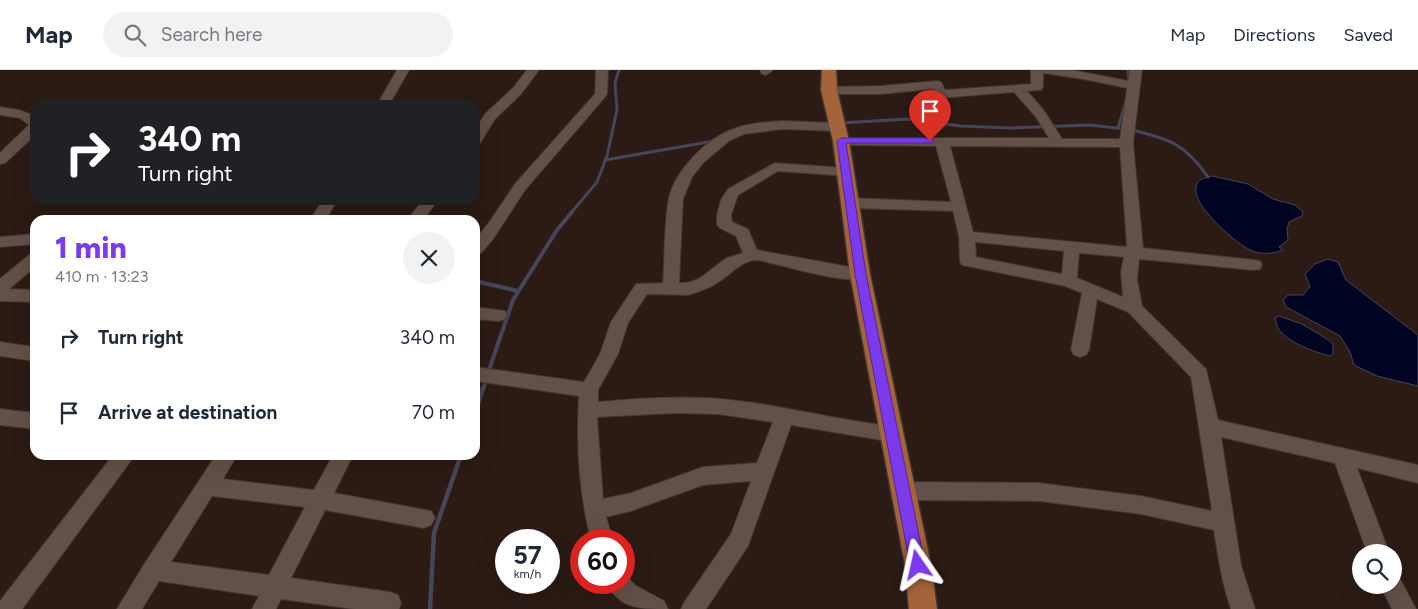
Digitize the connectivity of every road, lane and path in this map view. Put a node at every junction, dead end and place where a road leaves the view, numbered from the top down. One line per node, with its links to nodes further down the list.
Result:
1 (403, 70): 12 (street)
2 (533, 70): 16 (street)
3 (602, 70): 28 (street)
4 (932, 70): 9 (street)
5 (1037, 70): 11 (street)
6 (1044, 70): 10 (street)
7 (1136, 70): 10 (street)
8 (829, 80): 9 (street); 17 (main road)
9 (937, 85): 11 (street)
10 (1130, 85): 18 (street)
11 (1018, 89): 20 (street)
12 (386, 100)
13 (0, 111): 14 (street)
14 (30, 118)
15 (30, 133): 21 (street)
16 (480, 133)
17 (839, 134): 19 (street); 22 (main road); 37 (street)
18 (1126, 134): 20 (street); 30 (street)
19 (942, 142): 20 (street); 24 (street)
20 (1058, 143)
21 (0, 160)
22 (846, 172): 23 (main road); 31 (street)
23 (850, 203): 24 (street); 34 (main road)
24 (959, 207): 25 (street)
25 (967, 236): 29 (street); 35 (street)
26 (30, 239): 27 (street)
27 (0, 242)
28 (480, 244)
29 (1072, 246): 30 (street); 35 (street)
30 (1135, 251): 33 (street); 41 (street)
31 (751, 255): 34 (street); 37 (street)
32 (30, 263): 36 (street)
33 (1254, 265)
34 (860, 274): 54 (main road)
35 (1069, 281): 38 (street)
36 (0, 288)
37 (671, 288): 48 (street)
38 (1091, 289): 41 (street); 45 (street)
39 (0, 295): 40 (street)
40 (30, 296)
41 (1134, 308): 53 (street)
42 (480, 313): 43 (street)
43 (499, 315)
44 (0, 349): 46 (street)
45 (1080, 350)
46 (30, 353)
47 (480, 375): 48 (street)
48 (589, 390): 49 (street)
49 (589, 410): 51 (street); 64 (street)
50 (0, 417): 52 (street)
51 (784, 417): 54 (street); 59 (street)
52 (30, 420)
53 (1210, 426): 55 (street); 66 (street)
54 (892, 434): 62 (main road)
55 (1342, 456): 60 (street); 68 (street)
56 (121, 460): 74 (street)
57 (224, 460): 61 (street)
58 (340, 460): 63 (street)
59 (764, 471): 64 (street); 78 (street)
60 (1418, 474)
61 (207, 486): 63 (street); 69 (street)
62 (903, 491): 66 (street); 79 (main road)
63 (320, 500): 65 (street); 70 (street)
64 (594, 511): 67 (street)
65 (424, 518)
66 (1225, 523): 80 (street)
67 (599, 529)
68 (1375, 544)
69 (153, 570): 70 (street); 75 (street)
70 (275, 586): 73 (street); 76 (street)
71 (628, 594): 77 (street)
72 (1396, 594): 81 (street)
73 (390, 603)
74 (8, 609)
75 (129, 609)
76 (264, 609)
77 (656, 609)
78 (693, 609)
79 (923, 609)
80 (1243, 609)
81 (1404, 609)

